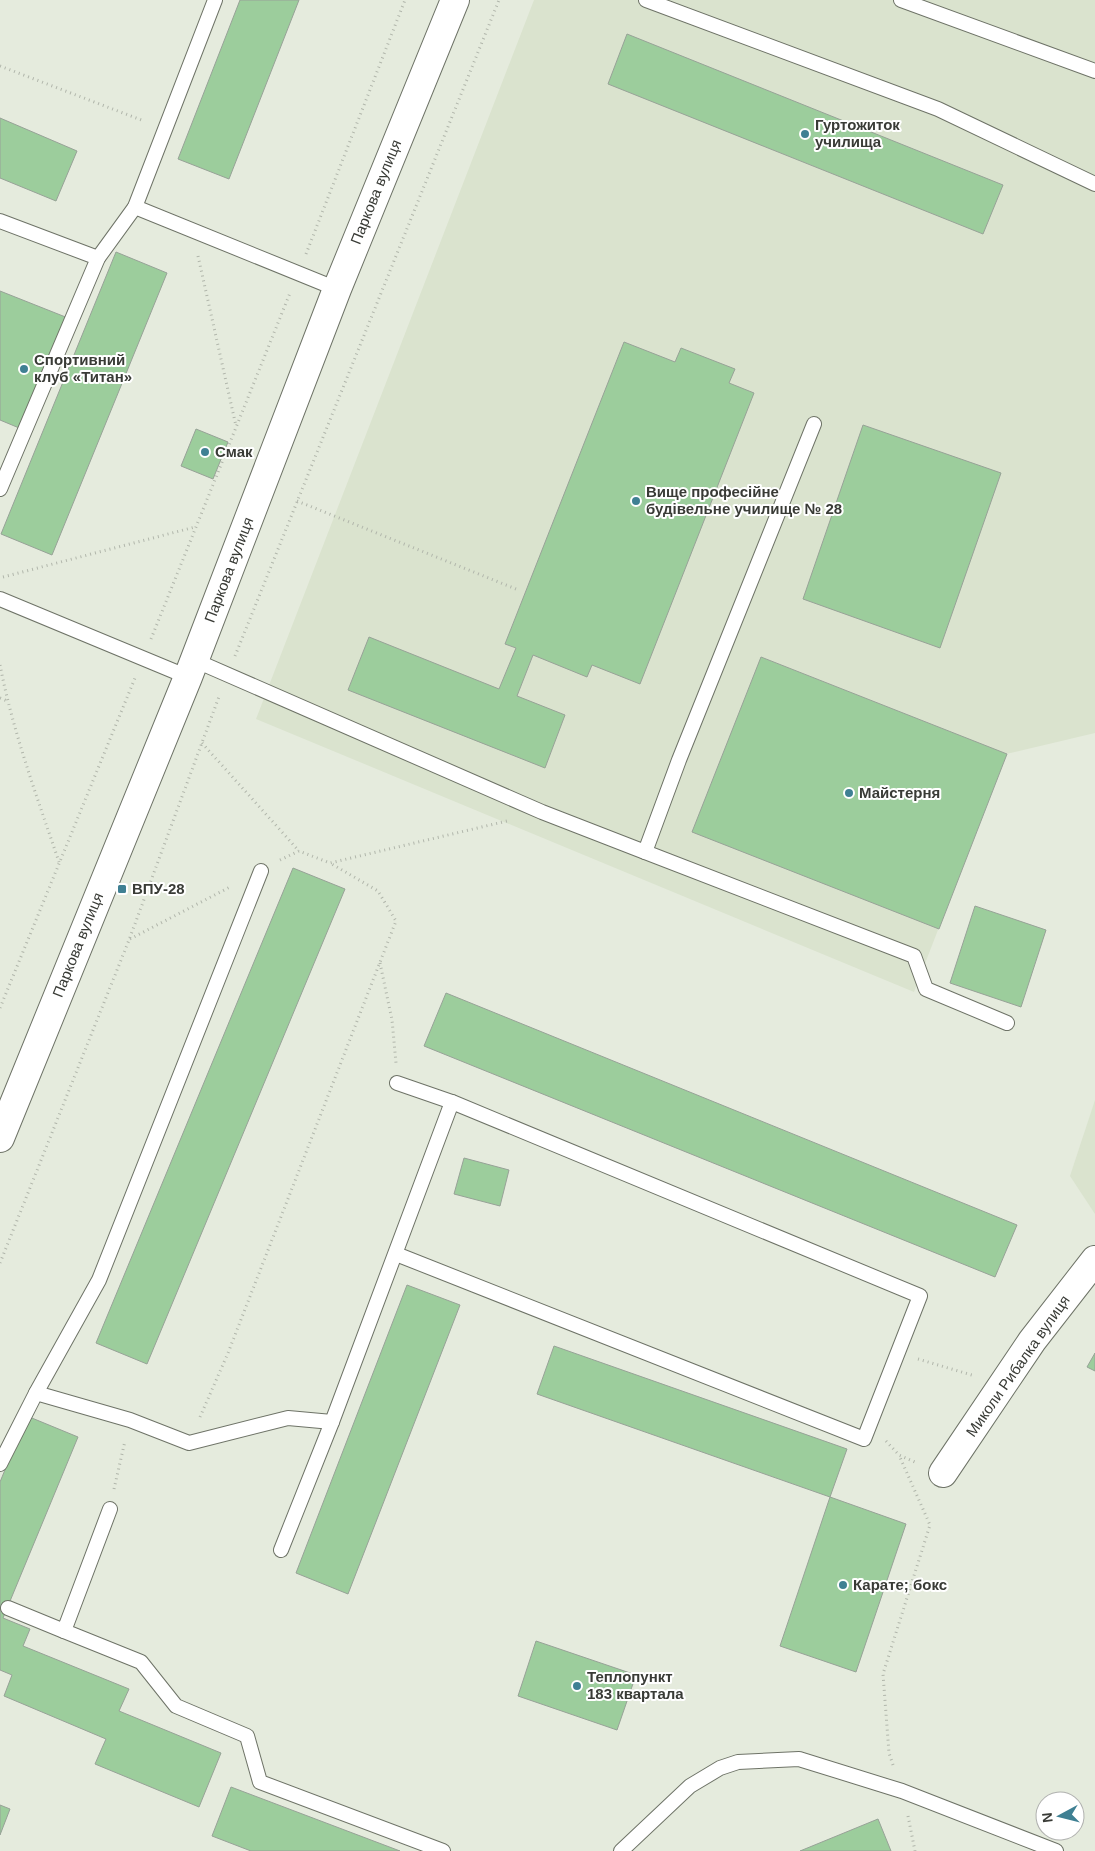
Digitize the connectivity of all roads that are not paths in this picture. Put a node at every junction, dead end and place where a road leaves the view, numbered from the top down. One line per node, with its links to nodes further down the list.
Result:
1 (215, 0): 7 (lane)
2 (455, 0): 10 (street, Паркова вулиця)
3 (646, 0): 6 (lane)
4 (901, 0): 5 (lane)
5 (1095, 72)
6 (1095, 184)
7 (135, 207): 9 (lane); 10 (lane)
8 (0, 220): 9 (lane)
9 (98, 258): 12 (lane)
10 (337, 289): 14 (street, Паркова вулиця)
11 (814, 424): 15 (lane)
12 (0, 489)
13 (0, 599): 14 (lane)
14 (191, 669): 15 (lane); 20 (street, Паркова вулиця)
15 (645, 852): 17 (lane)
16 (261, 871): 23 (lane)
17 (1007, 1023)
18 (397, 1083): 19 (lane)
19 (452, 1102): 21 (lane); 21 (lane)
20 (0, 1138)
21 (396, 1254): 24 (lane)
22 (1095, 1260): 26 (street, Миколи Рибалка вулиця)
23 (36, 1393): 24 (lane); 25 (lane)
24 (332, 1422): 28 (lane)
25 (0, 1464)
26 (943, 1473)
27 (110, 1509): 30 (lane)
28 (281, 1550)
29 (8, 1608): 30 (lane)
30 (64, 1631): 31 (lane)
31 (444, 1851)
32 (621, 1851): 33 (lane)
33 (1056, 1851)

